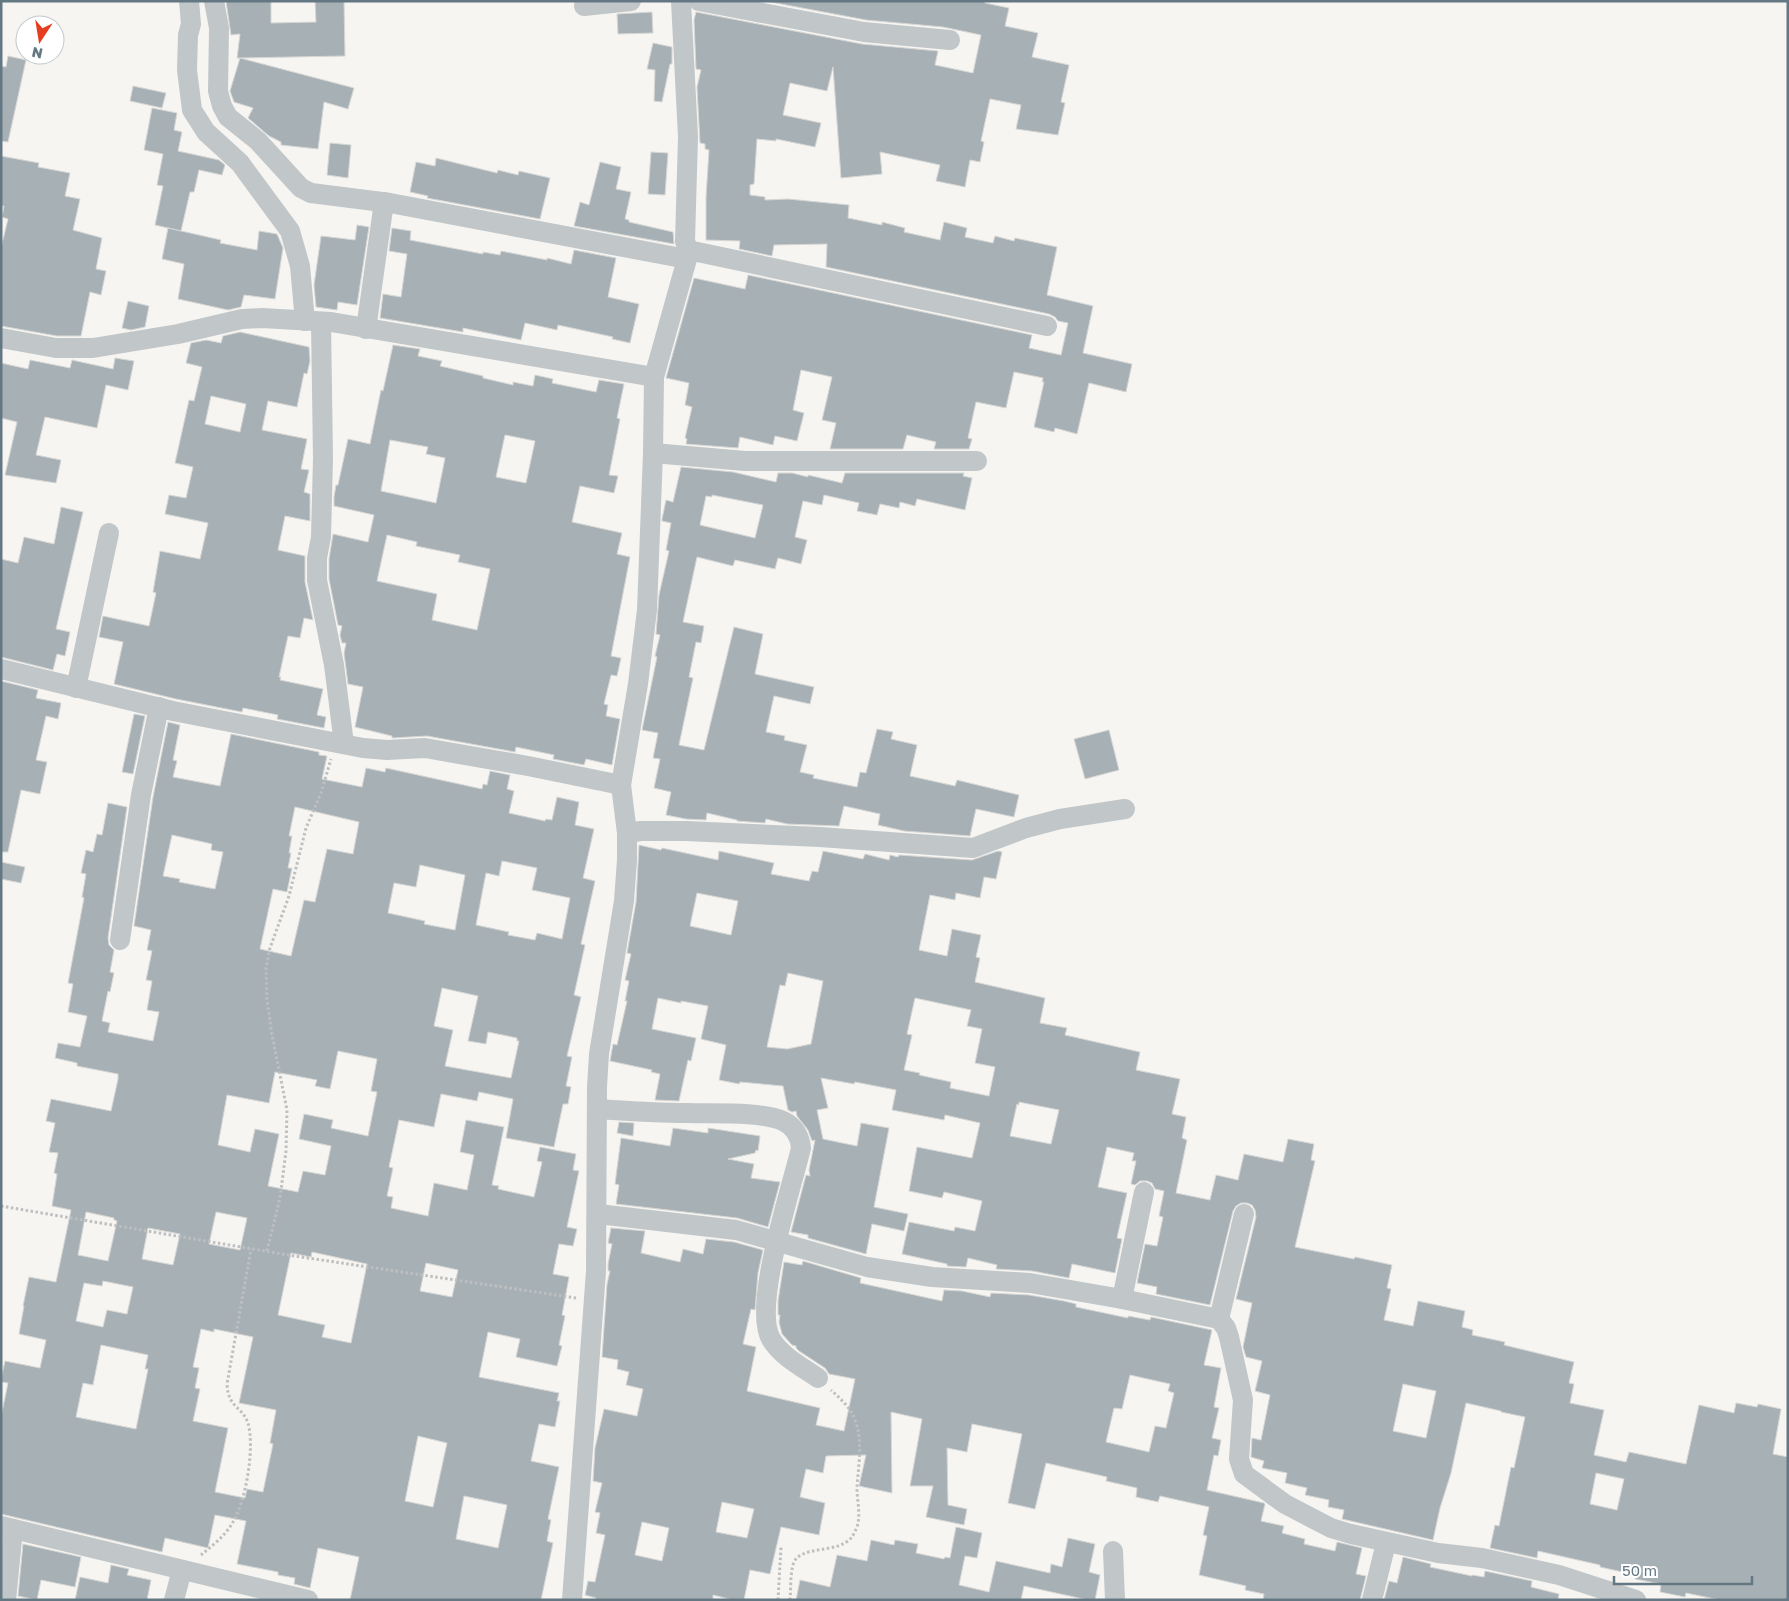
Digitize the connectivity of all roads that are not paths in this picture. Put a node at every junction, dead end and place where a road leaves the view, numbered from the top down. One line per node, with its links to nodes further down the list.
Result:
1 (189, 1): 10 (street)
2 (214, 1): 8 (street)
3 (631, 1): 6 (street)
4 (680, 1): 9 (street)
5 (699, 1): 7 (street)
6 (584, 6)
7 (950, 40)
8 (384, 202): 9 (street); 12 (street)
9 (685, 265): 11 (street); 14 (street)
10 (325, 323): 12 (street); 13 (street); 21 (street)
11 (1047, 326)
12 (366, 329): 14 (street)
13 (1, 338)
14 (654, 377): 15 (street)
15 (653, 453): 16 (street); 22 (street)
16 (977, 461)
17 (109, 533): 19 (street)
18 (1, 669): 19 (street)
19 (76, 688): 20 (street)
20 (159, 707): 21 (street); 25 (street)
21 (340, 743): 22 (street)
22 (621, 784): 24 (street)
23 (1125, 808): 24 (street)
24 (633, 832): 26 (street)
25 (120, 940)
26 (598, 1109): 28 (street); 30 (street)
27 (1144, 1192): 31 (street)
28 (598, 1214): 30 (street); 41 (street)
29 (1244, 1214): 32 (street)
30 (777, 1240): 31 (street); 33 (street)
31 (1122, 1299): 32 (street)
32 (1219, 1319): 35 (street)
33 (818, 1378)
34 (7, 1528): 37 (street); 38 (street)
35 (1386, 1543): 43 (street); 44 (street)
36 (1113, 1551): 42 (street)
37 (182, 1570): 39 (street); 40 (street)
38 (6, 1600)
39 (174, 1600)
40 (308, 1600)
41 (572, 1600)
42 (1115, 1600)
43 (1372, 1600)
44 (1636, 1600)

